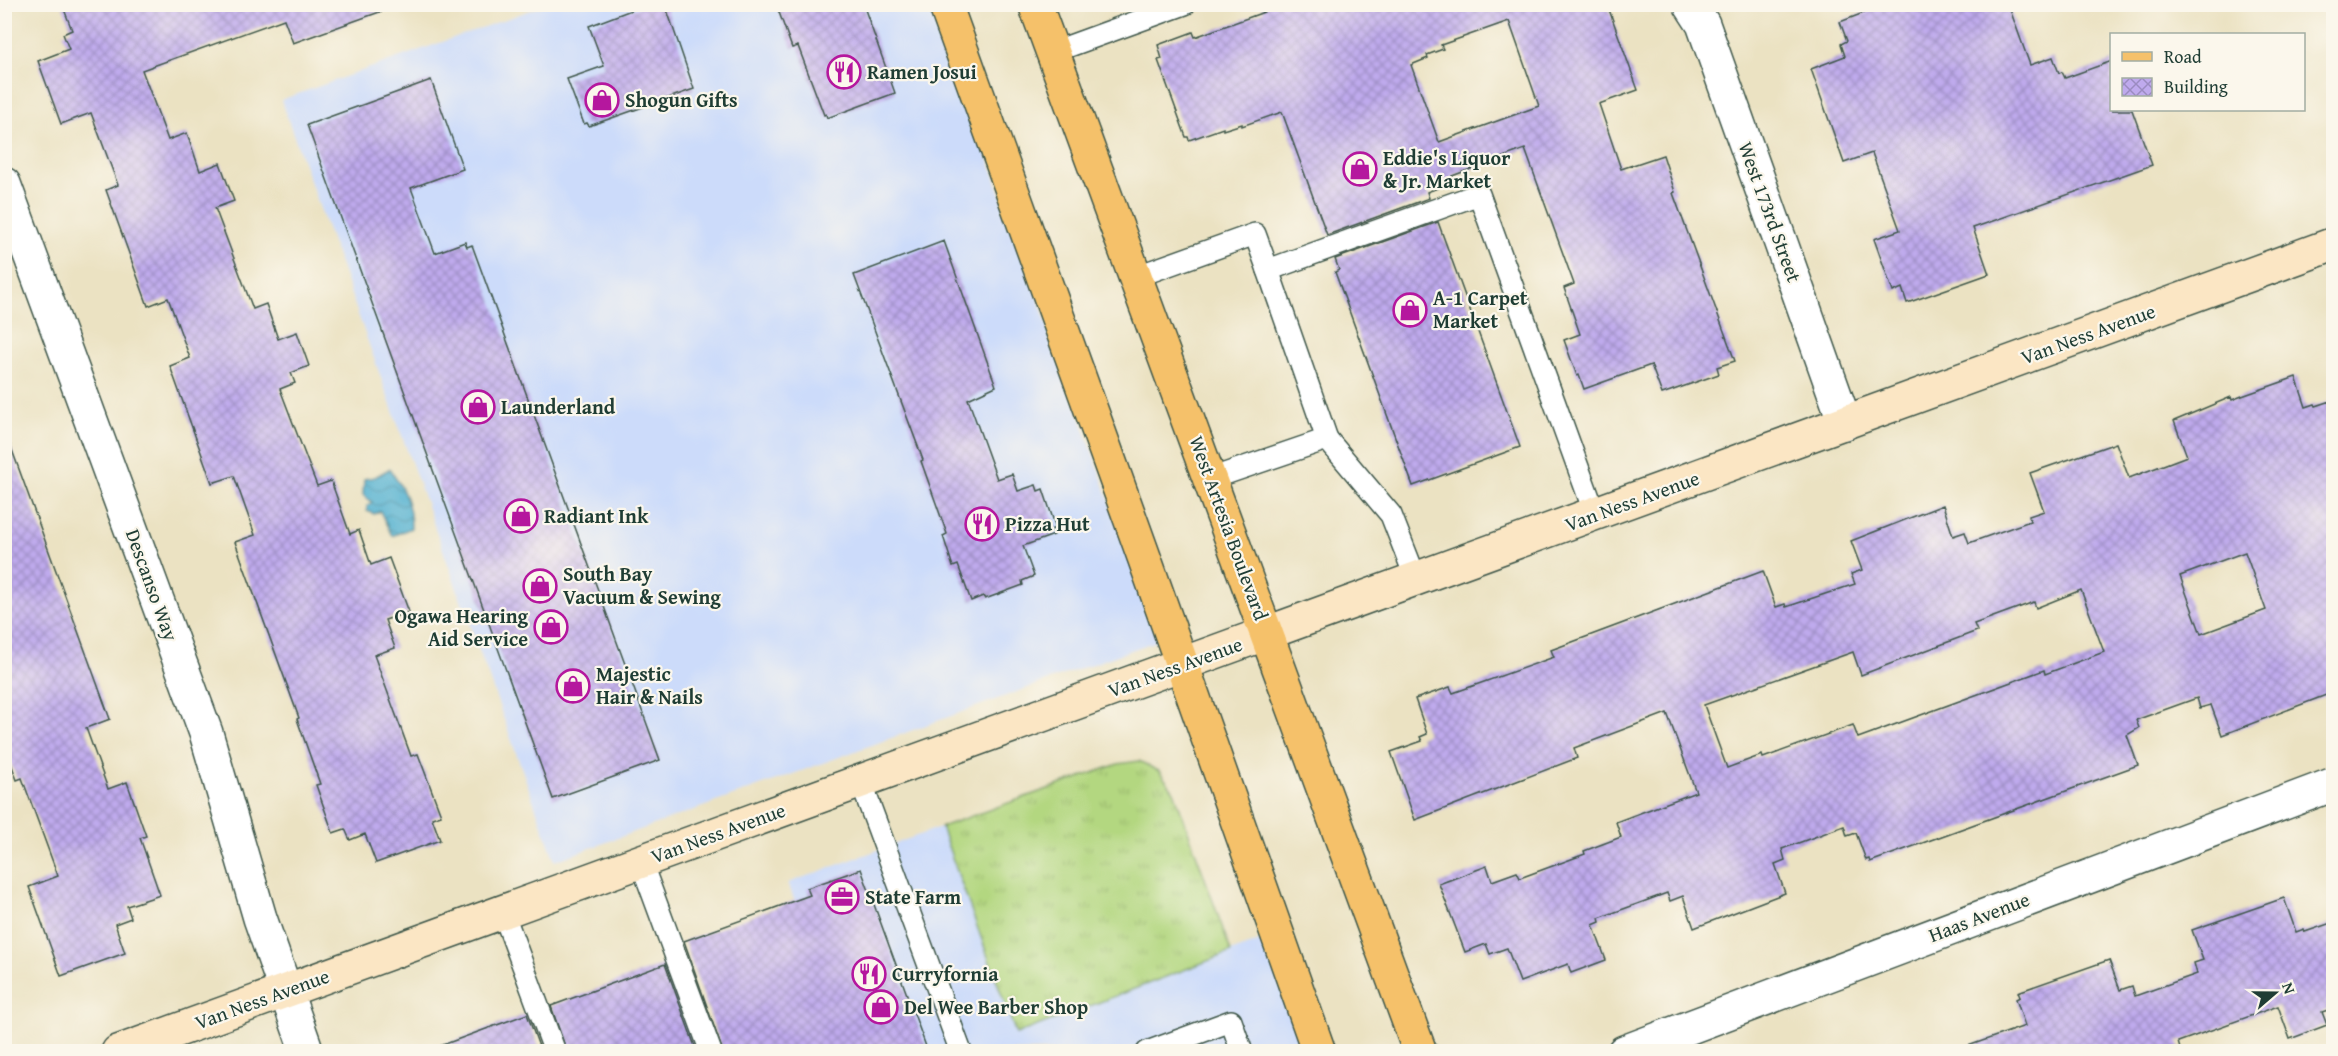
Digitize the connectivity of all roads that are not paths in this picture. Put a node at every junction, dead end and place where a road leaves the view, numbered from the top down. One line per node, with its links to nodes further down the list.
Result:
1 (945, 4): 16 (main road)
2 (1035, 4): 5 (main road, West Artesia Boulevard)
3 (1185, 4): 5 (lane)
4 (1690, 4): 10 (street, West 173rd Street)
5 (1053, 52): 9 (main road, West Artesia Boulevard)
6 (4, 184): 21 (street, Descanso Way)
7 (2334, 244): 10 (main road, Van Ness Avenue)
8 (1268, 270): 9 (lane); 11 (lane); 13 (lane)
9 (1135, 277): 12 (main road, West Artesia Boulevard)
10 (1845, 423): 13 (main road, Van Ness Avenue)
11 (1326, 439): 12 (lane); 14 (lane)
12 (1210, 479): 15 (main road, West Artesia Boulevard)
13 (1595, 514): 14 (main road, Van Ness Avenue)
14 (1416, 579): 15 (main road, Van Ness Avenue)
15 (1268, 633): 16 (main road, Van Ness Avenue); 30 (main road, West Artesia Boulevard)
16 (1182, 665): 17 (main road, Van Ness Avenue); 29 (main road)
17 (861, 782): 19 (main road, Van Ness Avenue); 26 (lane)
18 (2334, 784): 31 (street, Haas Avenue)
19 (641, 861): 20 (main road, Van Ness Avenue); 25 (lane)
20 (503, 912): 21 (main road, Van Ness Avenue); 24 (lane)
21 (285, 991): 22 (main road, Van Ness Avenue); 23 (street, Descanso Way)
22 (118, 1052)
23 (307, 1052)
24 (555, 1052)
25 (711, 1052)
26 (961, 1052)
27 (1147, 1052): 28 (lane)
28 (1242, 1052)
29 (1319, 1052)
30 (1420, 1052)
31 (1624, 1052)

